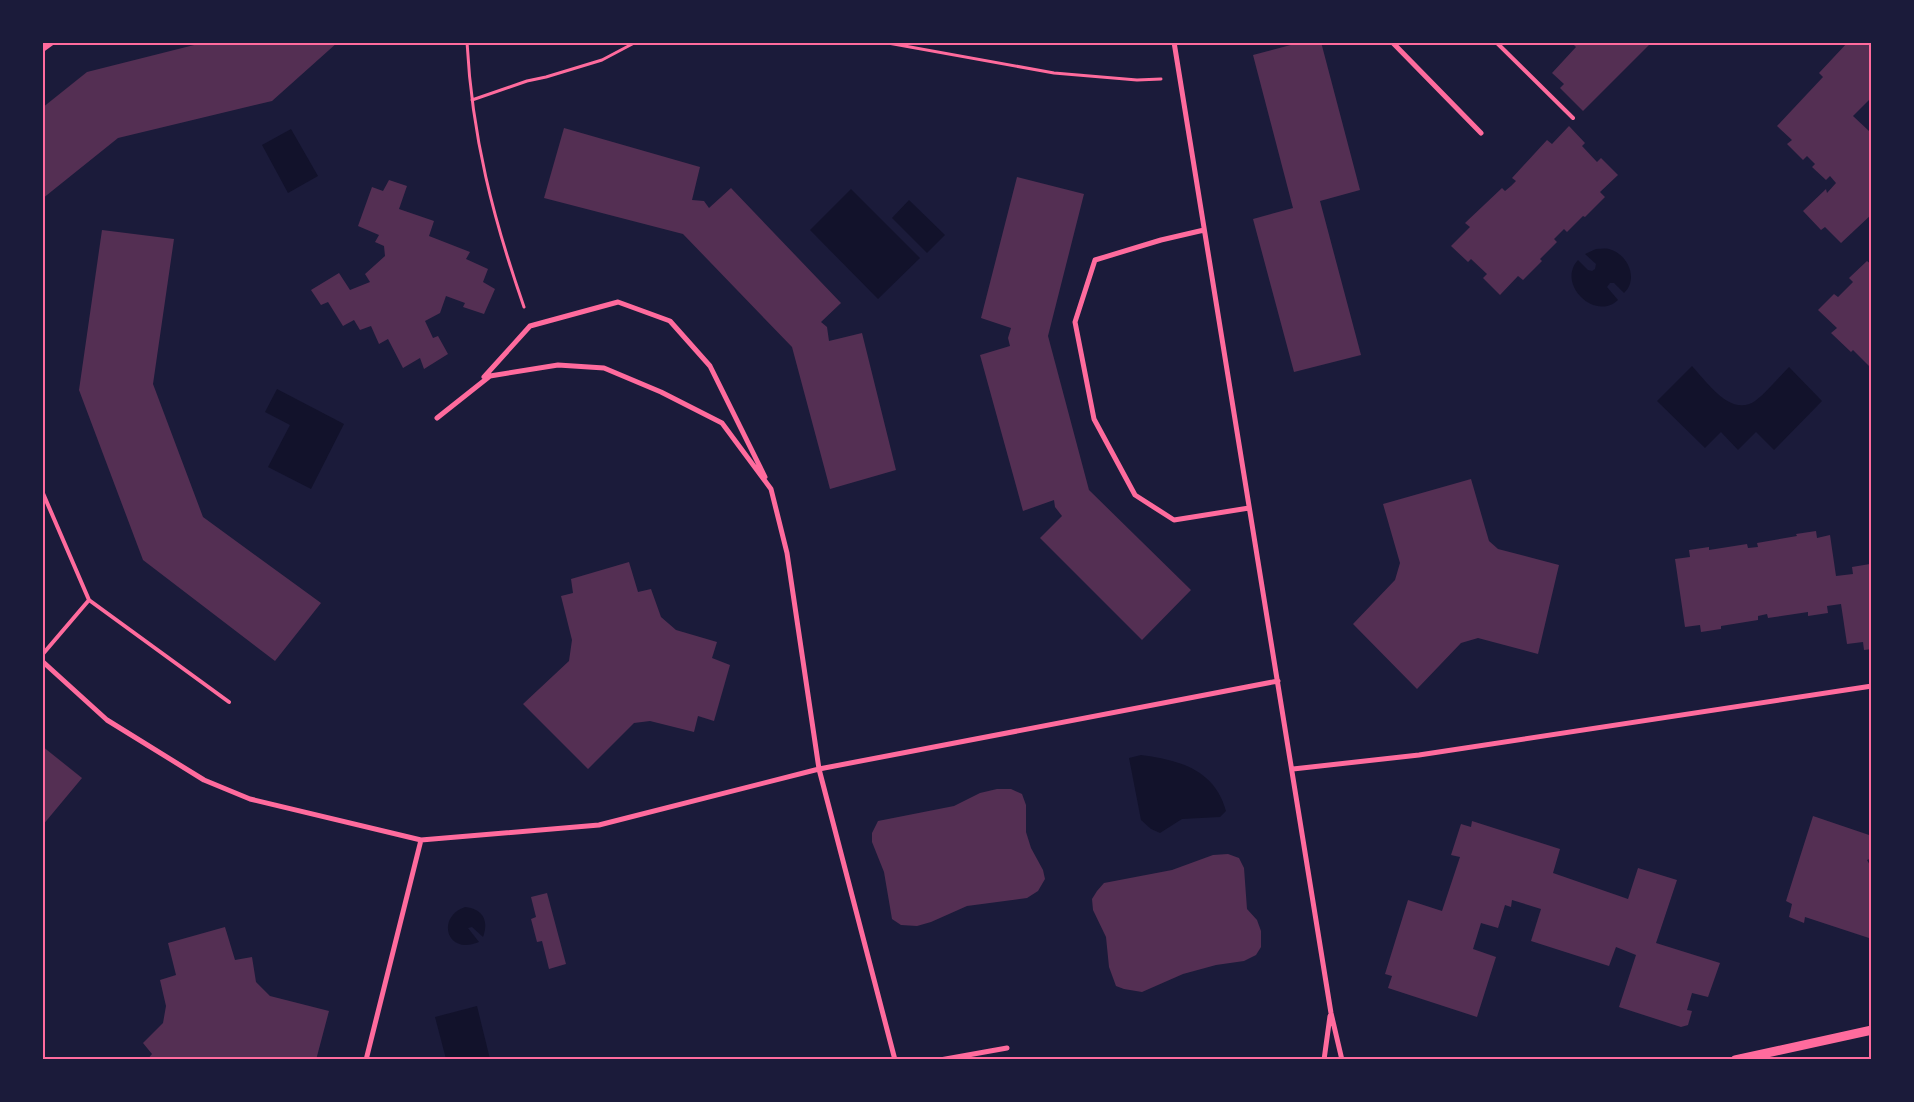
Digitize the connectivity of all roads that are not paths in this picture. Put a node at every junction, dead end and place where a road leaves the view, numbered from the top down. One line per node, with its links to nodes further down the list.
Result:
1 (53, 42): 5 (street)
2 (1174, 42): 8 (street)
3 (1496, 42): 6 (lane)
4 (1393, 43): 7 (street)
5 (42, 50)
6 (1573, 118)
7 (1481, 133)
8 (1204, 230): 13 (street); 13 (street)
9 (474, 389): 10 (street); 11 (street); 11 (street)
10 (438, 418)
11 (770, 488): 21 (street)
12 (42, 492): 14 (lane)
13 (1249, 508): 17 (street)
14 (90, 600): 15 (lane); 19 (lane)
15 (42, 655)
16 (42, 661): 22 (street)
17 (1278, 681): 20 (street); 21 (street)
18 (1872, 686): 20 (street)
19 (228, 702)
20 (1292, 769): 23 (street)
21 (819, 770): 22 (street); 27 (street)
22 (421, 840): 26 (street)
23 (1331, 1013): 29 (street); 30 (street)
24 (1872, 1030): 31 (street)
25 (1007, 1048): 28 (street)
26 (366, 1060)
27 (895, 1060)
28 (940, 1060)
29 (1324, 1060)
30 (1342, 1060)
31 (1735, 1060)

